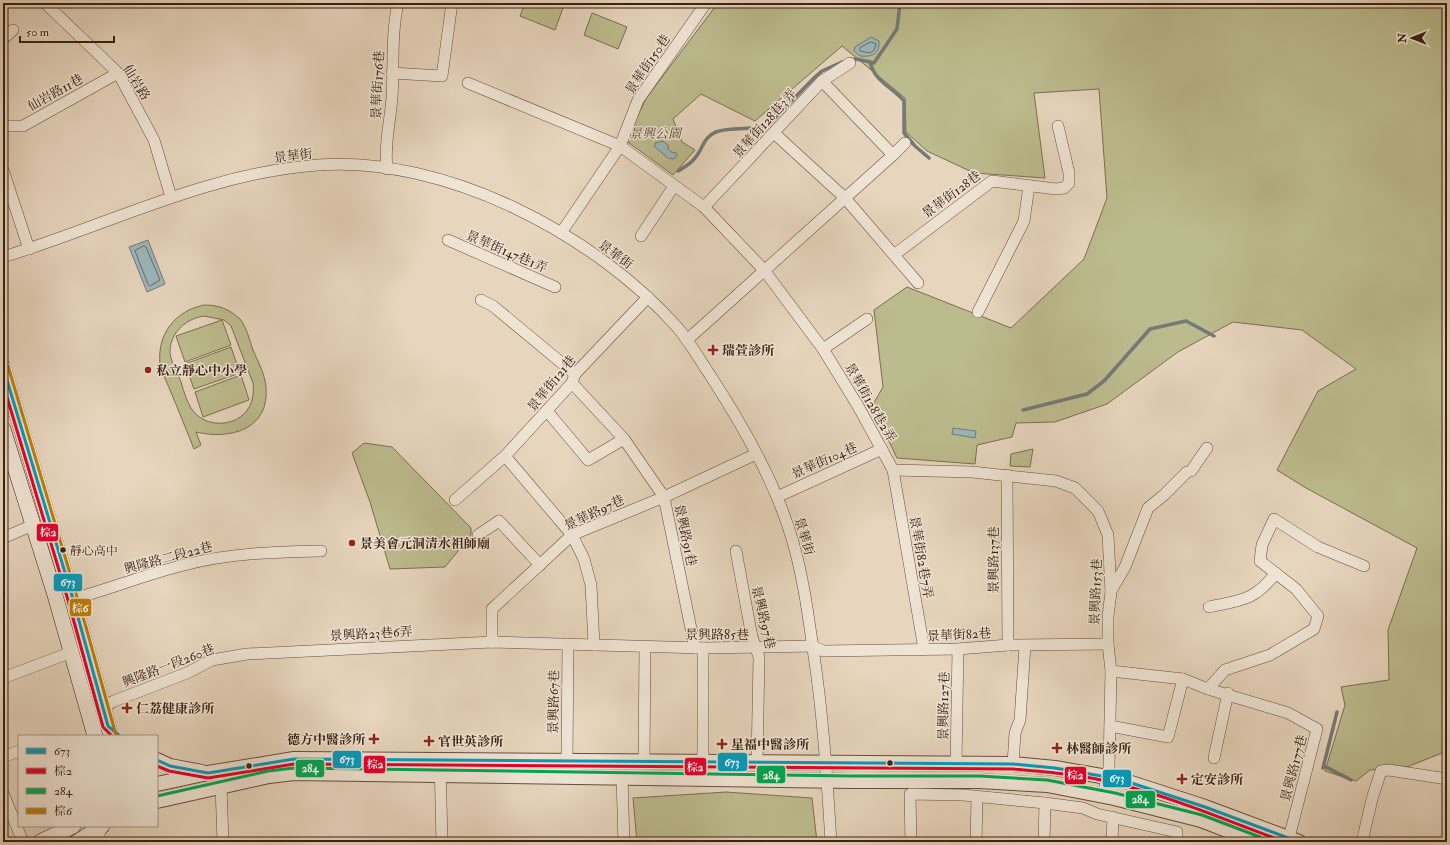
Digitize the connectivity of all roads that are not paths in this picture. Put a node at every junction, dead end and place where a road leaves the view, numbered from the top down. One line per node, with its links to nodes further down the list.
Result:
1 (45, 3): 8 (street, 仙岩路)
2 (398, 3): 9 (street, 景華街176巷)
3 (452, 3): 9 (street)
4 (706, 3): 16 (street, 景華街150巷)
5 (13, 30): 6 (street)
6 (3, 39)
7 (850, 63): 10 (street, 景華街128巷3弄)
8 (118, 73): 12 (street, 仙岩路11巷); 22 (street, 仙岩路)
9 (392, 73): 18 (street, 景華街176巷)
10 (822, 82): 14 (street, 景華街128巷3弄); 17 (street)
11 (468, 83): 16 (street)
12 (3, 126)
13 (1058, 126): 21 (street, 景華街128巷)
14 (775, 134): 23 (street); 24 (street, 景華街128巷3弄)
15 (905, 143): 17 (street)
16 (620, 146): 20 (street); 25 (street, 景華街150巷)
17 (893, 155): 23 (street)
18 (387, 169): 22 (street, 景華街); 25 (street, 景華街)
19 (3, 170): 28 (street)
20 (674, 186): 24 (street); 26 (street)
21 (1029, 186): 29 (street, 景華街128巷); 36 (street)
22 (171, 197): 28 (street, 景華街)
23 (845, 198): 29 (street); 31 (street)
24 (704, 207): 31 (street)
25 (561, 234): 34 (street, 景華街)
26 (640, 236)
27 (448, 240): 33 (street, 景華街147巷1弄)
28 (29, 249): 30 (street, 景華街)
29 (894, 255): 32 (street)
30 (3, 257)
31 (764, 270): 38 (street); 39 (street, 景華街128巷2弄)
32 (918, 283)
33 (555, 287)
34 (648, 297): 38 (street, 景華街); 41 (street, 景華街121巷)
35 (481, 300): 41 (street, 景興路91巷)
36 (978, 312)
37 (867, 319): 39 (street)
38 (687, 340): 47 (street, 景華街)
39 (823, 349): 46 (street, 景華街128巷2弄)
40 (3, 367): 64 (main road)
41 (573, 378): 42 (street, 景華街121巷); 44 (street, 景興路91巷)
42 (547, 411): 44 (street); 48 (street, 景華街121巷)
43 (3, 430): 54 (main road)
44 (624, 439): 51 (street, 景興路91巷)
45 (1207, 448): 63 (street)
46 (882, 449): 49 (street, 景華街128巷2弄); 52 (street, 景華街104巷)
47 (756, 454): 51 (street, 景華路97巷); 52 (street, 景華街)
48 (505, 456): 53 (street, 景華街121巷); 56 (street)
49 (893, 470): 50 (street, 景興路153巷); 76 (street, 景華街82巷7弄)
50 (1007, 475): 63 (street, 景興路153巷); 70 (street, 景興路137巷)
51 (664, 497): 56 (street, 景華路97巷); 74 (street, 景興路91巷)
52 (777, 497): 71 (street, 景華街)
53 (455, 500)
54 (33, 525): 57 (street); 78 (main road)
55 (478, 535): 60 (street)
56 (572, 535): 60 (street, 景華路97巷); 69 (street)
57 (3, 538)
58 (321, 551): 64 (street, 興隆路二段22巷)
59 (736, 551): 75 (street, 景興路97巷)
60 (540, 565): 66 (street, 景華路97巷)
61 (1364, 566): 62 (street)
62 (1276, 573): 65 (street); 83 (street)
63 (1111, 592): 68 (street, 景興路153巷)
64 (73, 599): 85 (main road)
65 (1209, 607)
66 (492, 642): 67 (street, 景興路85巷); 79 (street, 景興路23巷6弄)
67 (568, 644): 69 (street, 景興路85巷); 94 (street, 景興路67巷)
68 (1108, 644): 72 (street, 景華街82巷); 80 (street, 景興路153巷)
69 (594, 645): 73 (street, 景興路85巷)
70 (1008, 645): 72 (street, 景華街82巷); 77 (street, 景華街82巷)
71 (813, 646): 75 (street, 景興路85巷); 76 (street, 景華街82巷); 98 (street, 景華街)
72 (1026, 646): 100 (street)
73 (646, 647): 74 (street, 景興路85巷); 95 (street)
74 (699, 648): 75 (street, 景興路85巷); 96 (street, 景興路91巷)
75 (757, 648): 97 (street, 景興路97巷)
76 (924, 649): 77 (street, 景華街82巷)
77 (958, 649): 99 (street, 景興路127巷)
78 (72, 652): 81 (street); 88 (main road)
79 (269, 653): 85 (street, 興隆路一段260巷)
80 (1112, 671): 82 (street); 86 (street, 景興路153巷)
81 (3, 678)
82 (1183, 679): 83 (street); 86 (street)
83 (1208, 689): 84 (street)
84 (1228, 693): 91 (street); 118 (street, 景興路177巷)
85 (104, 707): 87 (main road)
86 (1110, 726): 103 (street, 景興路153巷)
87 (109, 731)
88 (95, 735)
89 (18, 751): 90 (street)
90 (3, 757)
91 (1214, 758)
92 (158, 760): 101 (street)
93 (440, 760): 94 (street); 101 (street); 102 (street)
94 (567, 760): 95 (street)
95 (644, 762): 96 (street)
96 (703, 762): 97 (street)
97 (756, 762): 98 (street)
98 (826, 762): 99 (street); 106 (street, 景華街)
99 (956, 764): 100 (street)
100 (1013, 764): 103 (street)
101 (208, 773): 107 (street)
102 (440, 774): 104 (street); 108 (street); 123 (street)
103 (1107, 777): 110 (street, 景興路153巷); 118 (street)
104 (622, 778): 106 (street); 124 (street)
105 (1447, 779): 131 (street)
106 (827, 781): 110 (street); 125 (street, 景華街)
107 (158, 784)
108 (221, 786): 112 (street); 122 (street)
109 (3, 793): 119 (street)
110 (1103, 796): 130 (street)
111 (977, 797): 113 (street); 126 (street); 127 (street)
112 (158, 801)
113 (1045, 803): 114 (street); 128 (street)
114 (1113, 817): 117 (street); 129 (street)
115 (71, 827): 120 (main road)
116 (101, 830): 121 (main road)
117 (1177, 837)
118 (1294, 840)
119 (23, 842)
120 (40, 842)
121 (77, 842)
122 (223, 842)
123 (442, 842)
124 (624, 842)
125 (831, 842)
126 (911, 842)
127 (976, 842)
128 (1044, 842)
129 (1112, 842)
130 (1258, 842)
131 (1362, 842)

